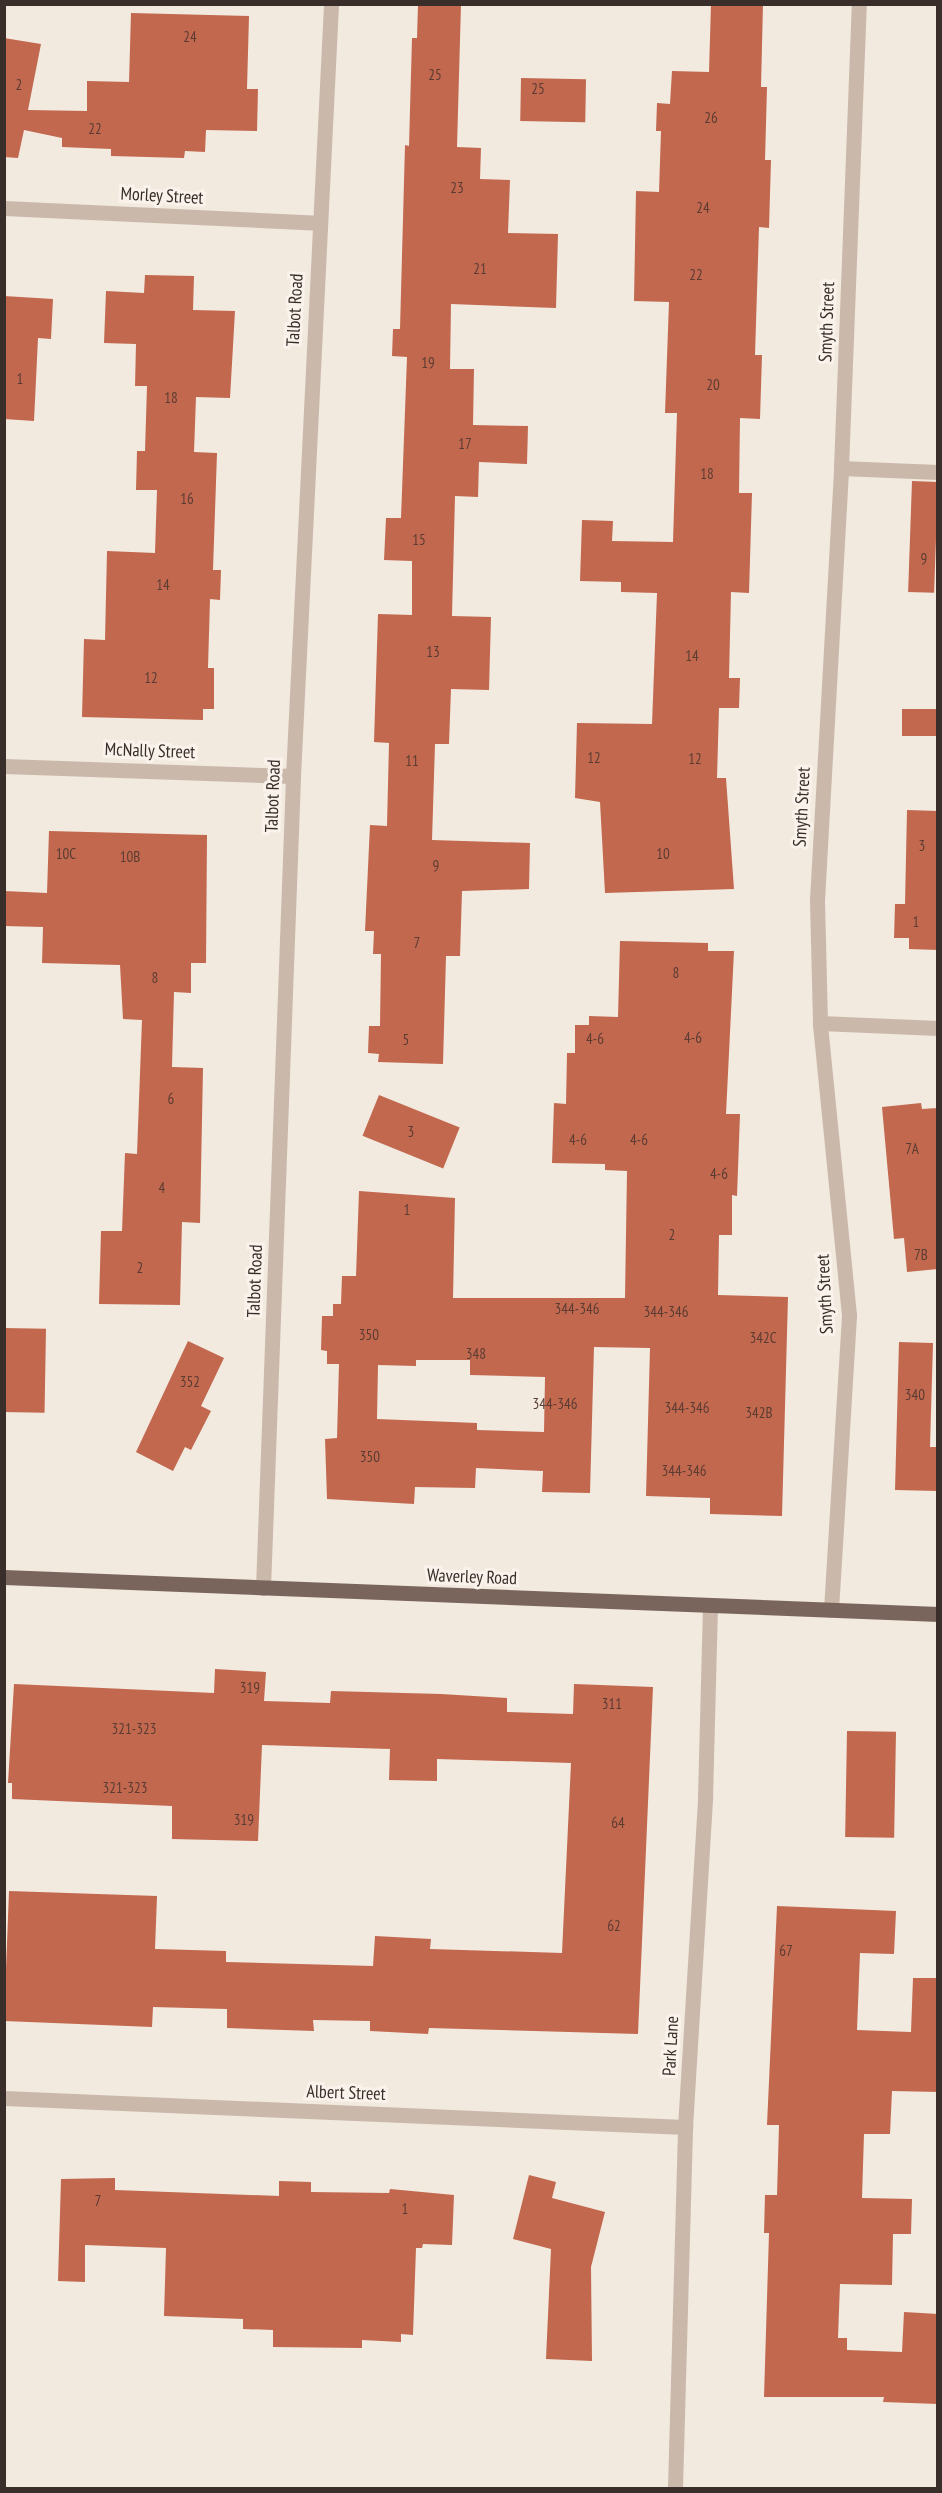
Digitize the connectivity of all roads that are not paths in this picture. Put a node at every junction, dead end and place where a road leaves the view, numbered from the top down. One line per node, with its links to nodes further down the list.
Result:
1 (331, 4): 4 (street, Talbot Road)
2 (859, 4): 5 (street, Smyth Street)
3 (4, 208): 4 (street, Morley Street)
4 (318, 223): 8 (street, Talbot Road)
5 (841, 468): 6 (street); 9 (street, Smyth Street)
6 (938, 472)
7 (4, 765): 8 (street, McNally Street)
8 (293, 776): 12 (street, Talbot Road)
9 (819, 1023): 10 (street); 14 (street, Smyth Street)
10 (938, 1028)
11 (4, 1576): 12 (main road, Waverley Road)
12 (263, 1588): 13 (main road, Waverley Road)
13 (710, 1605): 14 (main road, Waverley Road); 17 (street, Park Lane)
14 (831, 1610): 15 (main road, Waverley Road)
15 (938, 1614)
16 (4, 2098): 17 (street, Albert Street)
17 (686, 2127): 18 (street, Park Lane)
18 (675, 2488)

